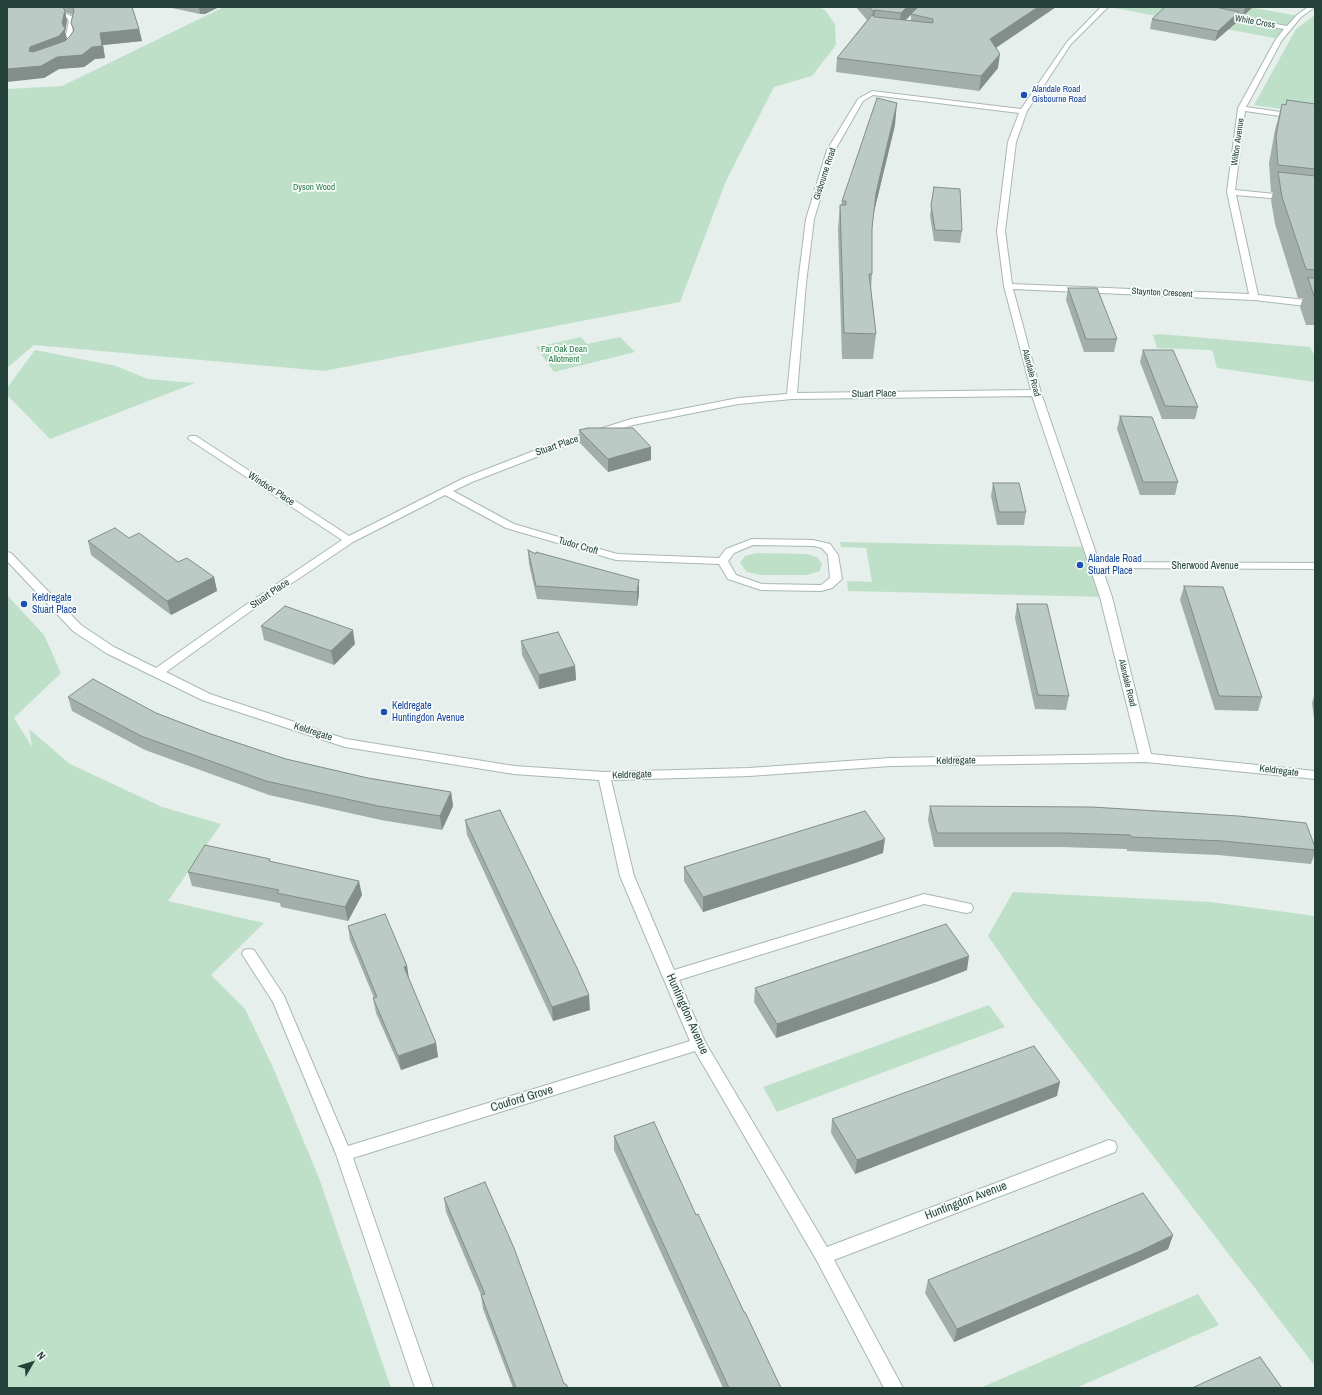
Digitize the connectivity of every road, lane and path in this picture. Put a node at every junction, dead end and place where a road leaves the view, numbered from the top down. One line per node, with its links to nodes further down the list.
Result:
1 (45, 7): 6 (street)
2 (1105, 7): 8 (street, Alandale Road)
3 (1312, 7): 5 (street, Wilton Avenue)
4 (1213, 14): 5 (street, White Cross)
5 (1288, 28): 7 (street, Wilton Avenue)
6 (59, 53)
7 (1242, 108): 9 (street); 10 (street, Wilton Avenue)
8 (1023, 111): 12 (street, Alandale Road); 16 (street, Gisbourne Road)
9 (1315, 119)
10 (1231, 192): 11 (street); 13 (street, Wilton Avenue)
11 (1315, 200)
12 (1008, 286): 13 (street, Staynton Crescent); 15 (street, Alandale Road)
13 (1254, 297): 14 (street, Staynton Crescent)
14 (1315, 304)
15 (1036, 393): 16 (street, Stuart Place); 22 (street, Alandale Road)
16 (792, 396): 18 (street, Stuart Place)
17 (193, 438): 19 (street, Windsor Place)
18 (445, 491): 19 (street, Stuart Place); 21 (street, Tudor Croft)
19 (349, 540): 24 (street, Stuart Place)
20 (7, 555): 24 (street, Keldregate)
21 (722, 562): 21 (street)
22 (1094, 565): 23 (street, Sherwood Avenue); 25 (street, Alandale Road)
23 (1315, 566)
24 (157, 673): 27 (street, Keldregate)
25 (1146, 758): 26 (street, Keldregate); 27 (street, Keldregate)
26 (1315, 775)
27 (604, 776): 30 (street, Huntingdon Avenue)
28 (966, 908): 30 (street)
29 (249, 954): 33 (street)
30 (670, 977): 31 (street, Huntingdon Avenue)
31 (699, 1044): 33 (street, Couford Grove); 34 (street, Huntingdon Avenue)
32 (1109, 1147): 34 (street, Huntingdon Avenue)
33 (344, 1154): 35 (street)
34 (823, 1256): 36 (street, Huntingdon Avenue)
35 (424, 1388)
36 (894, 1388)

